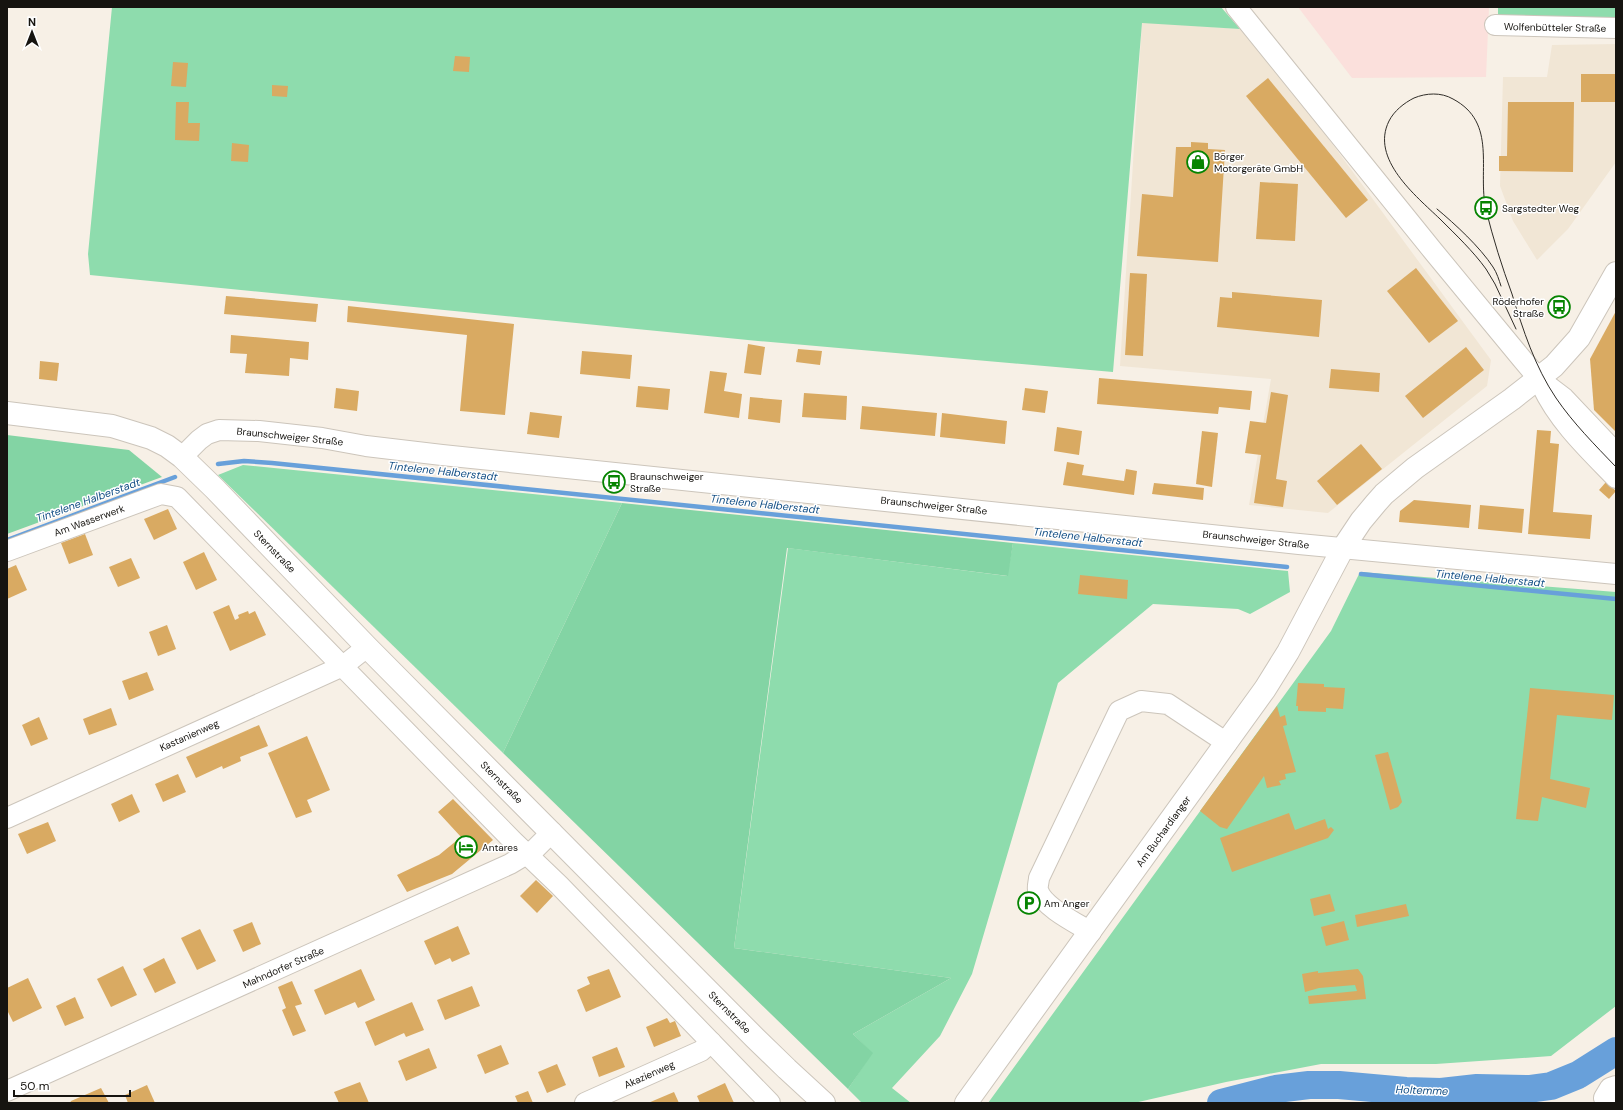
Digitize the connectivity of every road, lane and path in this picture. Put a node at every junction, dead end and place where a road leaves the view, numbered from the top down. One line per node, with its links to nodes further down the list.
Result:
1 (1236, 7): 5 (street)
2 (1495, 25): 3 (street, Wolfenbütteler Straße)
3 (1616, 28)
4 (1616, 273): 5 (main road)
5 (1538, 378): 7 (street); 9 (street); 10 (main road)
6 (7, 413): 8 (main road)
7 (1616, 453)
8 (182, 457): 10 (street, Braunschweiger Straße); 13 (main road, Sternstraße)
9 (1616, 478)
10 (1343, 548): 12 (street, Braunschweiger Straße); 15 (main road, Am Buchardianger)
11 (7, 550): 14 (street, Am Wasserwerk)
12 (1616, 574)
13 (368, 647): 14 (street, Kastanienweg); 17 (main road, Sternstraße)
14 (343, 666): 16 (street, Kastanienweg); 18 (street)
15 (1227, 743): 19 (main road, Am Buchardianger); 19 (street)
16 (7, 818)
17 (552, 832): 18 (street, Mahndorfer Straße); 25 (main road, Sternstraße)
18 (527, 855): 20 (street); 22 (street, Mahndorfer Straße)
19 (1091, 932): 26 (main road, Am Buchardianger)
20 (711, 1042): 23 (street, Akazienweg); 24 (street)
21 (1616, 1086): 27 (street)
22 (7, 1091)
23 (584, 1103)
24 (770, 1103)
25 (824, 1103)
26 (966, 1103)
27 (1606, 1103)

